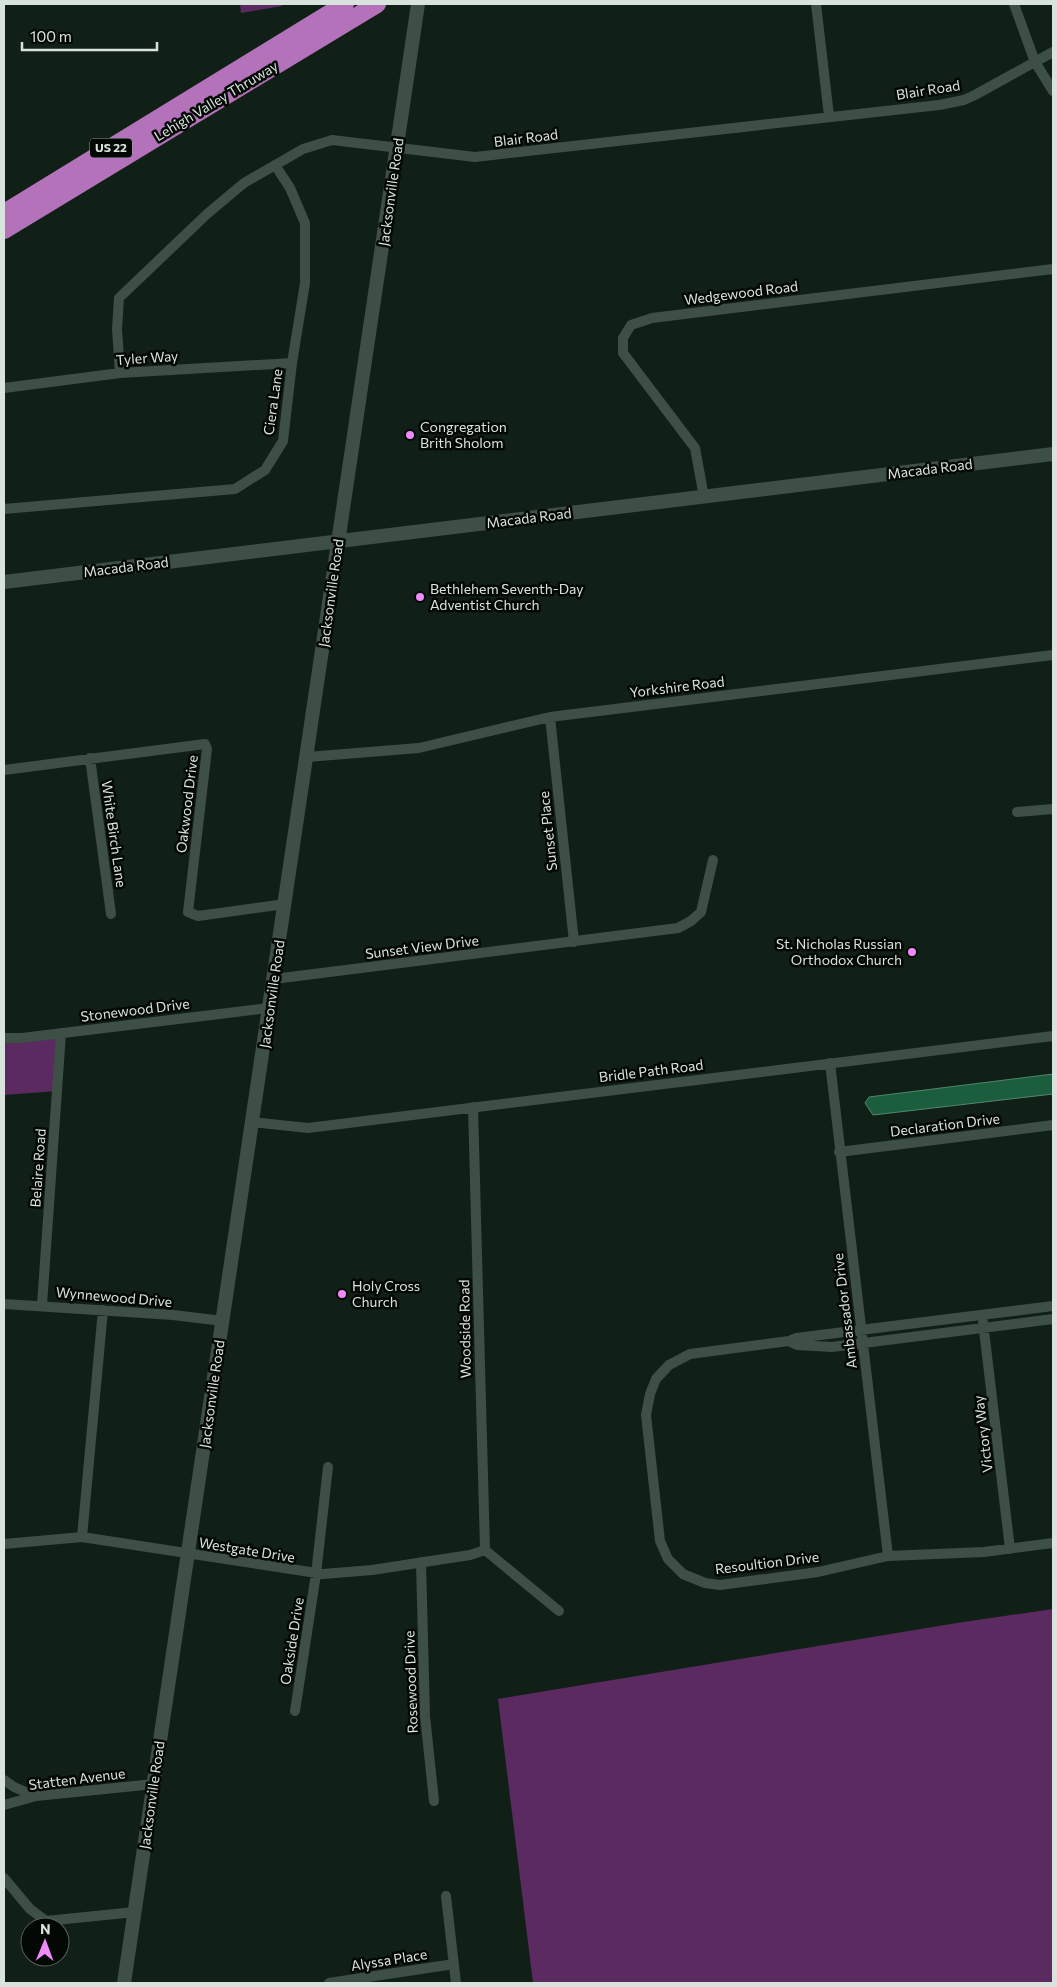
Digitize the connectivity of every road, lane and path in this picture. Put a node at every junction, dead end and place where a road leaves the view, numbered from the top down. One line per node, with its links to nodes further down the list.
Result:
1 (345, 4): 13 (highway, Lehigh Valley Thruway / US 22)
2 (377, 4): 12 (highway, Lehigh Valley Thruway / US 22)
3 (418, 4): 10 (street, Jacksonville Road)
4 (816, 4): 9 (street)
5 (1014, 4): 7 (street)
6 (1053, 52): 7 (street, Blair Road)
7 (1035, 62): 8 (street); 9 (street, Blair Road)
8 (1053, 91)
9 (829, 116): 10 (street, Blair Road)
10 (398, 148): 11 (street, Blair Road); 23 (street, Jacksonville Road)
11 (276, 165): 17 (street, Ciera Lane); 18 (street, Blair Road)
12 (65, 193): 14 (highway, Lehigh Valley Thruway / US 22); 15 (highway)
13 (4, 213)
14 (4, 230)
15 (4, 234)
16 (1053, 269): 21 (street, Wedgewood Road)
17 (292, 363): 18 (street, Tyler Way); 22 (street, Ciera Lane)
18 (120, 373): 19 (street, Tyler Way)
19 (4, 388)
20 (1053, 454): 21 (street, Macada Road)
21 (704, 497): 23 (street, Macada Road)
22 (4, 509)
23 (339, 540): 24 (street, Macada Road); 27 (street, Jacksonville Road)
24 (4, 582)
25 (1053, 655): 26 (street, Yorkshire Road)
26 (550, 717): 27 (street, Yorkshire Road); 35 (street, Sunset Place)
27 (307, 757): 33 (street, Jacksonville Road)
28 (90, 758): 29 (street, Oakwood Drive); 33 (street, Oakwood Drive); 34 (street, White Birch Lane)
29 (4, 770)
30 (1053, 808): 31 (street)
31 (1017, 812)
32 (713, 860): 35 (street, Sunset View Drive)
33 (285, 904): 36 (street, Jacksonville Road)
34 (111, 914)
35 (574, 942): 36 (street, Sunset View Drive)
36 (274, 979): 37 (street, Jacksonville Road)
37 (269, 1008): 38 (street, Stonewood Drive); 43 (street, Jacksonville Road)
38 (61, 1033): 40 (street, Stonewood Drive); 47 (street, Belaire Road)
39 (1053, 1036): 41 (street, Bridle Path Road)
40 (4, 1038)
41 (830, 1063): 42 (street, Bridle Path Road); 45 (street, Ambassador Drive)
42 (474, 1107): 43 (street, Bridle Path Road); 62 (street, Woodside Road)
43 (252, 1122): 52 (street, Jacksonville Road)
44 (1053, 1125): 45 (street, Declaration Drive)
45 (839, 1152): 54 (street, Ambassador Drive)
46 (4, 1304): 47 (street, Wynnewood Drive)
47 (42, 1304): 49 (street, Wynnewood Drive)
48 (1053, 1306): 50 (street, Resoultion Drive)
49 (103, 1310): 52 (street, Wynnewood Drive); 58 (street)
50 (983, 1315): 53 (street, Victory Way); 54 (street, Resoultion Drive)
51 (1053, 1319): 53 (street, Resoultion Drive)
52 (223, 1321): 63 (street, Jacksonville Road)
53 (984, 1328): 56 (street, Resoultion Drive); 61 (street, Victory Way)
54 (861, 1330): 55 (street, Resoultion Drive); 56 (street, Ambassador Drive)
55 (789, 1341): 56 (street, Resoultion Drive); 64 (street, Resoultion Drive)
56 (862, 1343): 64 (street, Ambassador Drive)
57 (328, 1466): 66 (street, Oakside Drive)
58 (82, 1537): 60 (street, Westgate Drive); 63 (street, Westgate Drive)
59 (1053, 1543): 61 (street, Resoultion Drive)
60 (4, 1544)
61 (1010, 1549): 64 (street, Resoultion Drive)
62 (484, 1550): 65 (street, Westgate Drive); 67 (street)
63 (188, 1555): 66 (street, Westgate Drive); 70 (street, Jacksonville Road)
64 (888, 1556)
65 (421, 1562): 66 (street, Westgate Drive); 72 (street, Rosewood Drive)
66 (316, 1574): 68 (street, Oakside Drive)
67 (559, 1611)
68 (295, 1712)
69 (4, 1780): 71 (street)
70 (154, 1784): 71 (street, Statten Avenue); 76 (street, Jacksonville Road)
71 (36, 1796): 73 (street, Statten Avenue)
72 (434, 1801)
73 (4, 1805)
74 (4, 1878): 76 (street)
75 (446, 1896): 77 (street)
76 (135, 1912): 78 (street, Jacksonville Road)
77 (454, 1964): 79 (street, Alyssa Place); 80 (street)
78 (124, 1983)
79 (329, 1983)
80 (456, 1983)

